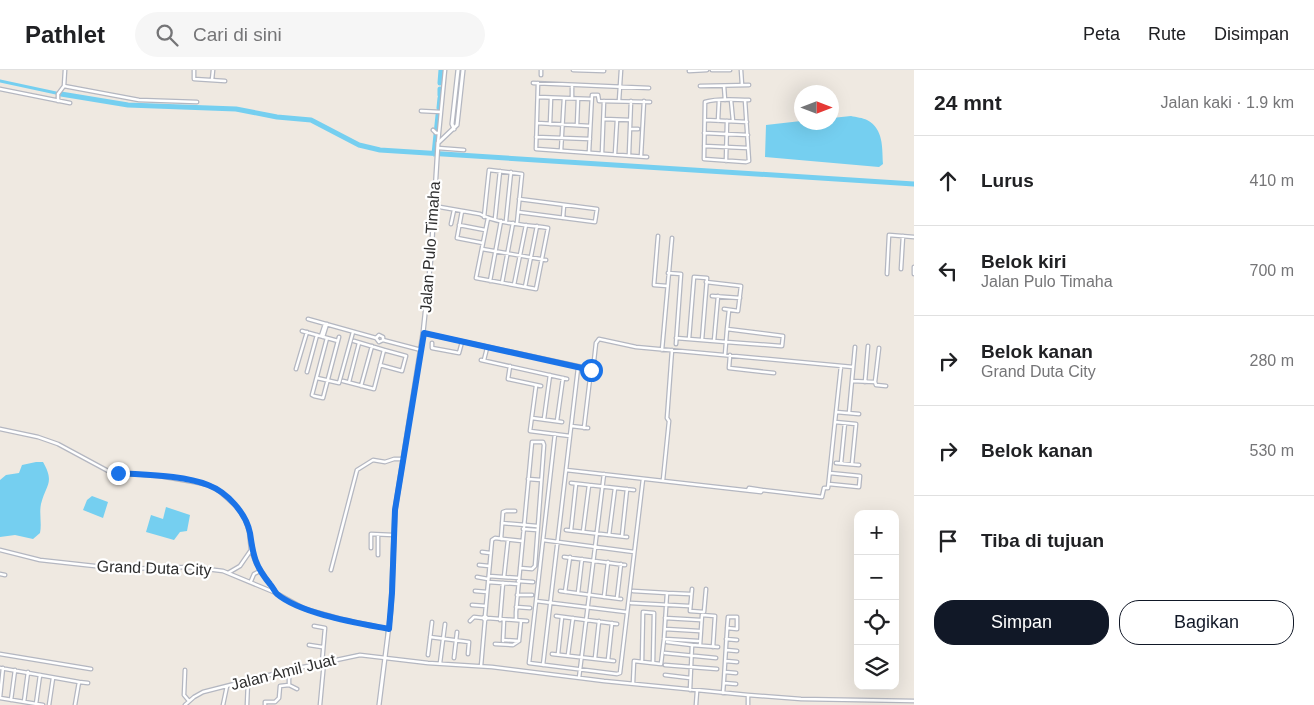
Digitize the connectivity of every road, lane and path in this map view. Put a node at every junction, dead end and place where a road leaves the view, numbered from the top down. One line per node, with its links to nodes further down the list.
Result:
1 (65, 70): 30 (street)
2 (194, 70): 21 (street)
3 (213, 70): 21 (street)
4 (445, 70): 56 (street)
5 (458, 70): 23 (street)
6 (463, 70): 24 (street)
7 (541, 70): 19 (street)
8 (572, 70): 9 (street)
9 (588, 70): 17 (street)
10 (620, 70): 33 (street)
11 (696, 70): 12 (street); 18 (street)
12 (707, 70)
13 (712, 70): 14 (street)
14 (724, 70): 15 (street)
15 (730, 70)
16 (741, 70): 28 (street)
17 (604, 71): 20 (street)
18 (689, 72)
19 (541, 75)
20 (604, 77)
21 (212, 80): 22 (street)
22 (225, 81)
23 (456, 82): 24 (street); 70 (street)
24 (461, 82): 70 (street)
25 (533, 83): 26 (street)
26 (538, 83): 27 (street); 36 (street)
27 (572, 85): 33 (street); 39 (street)
28 (742, 85): 29 (street); 32 (street)
29 (749, 85)
30 (64, 86): 47 (street); 52 (street)
31 (700, 86): 32 (street)
32 (724, 86): 43 (street)
33 (620, 87): 34 (street); 49 (street)
34 (650, 88)
35 (0, 89): 47 (street)
36 (538, 97): 37 (street); 65 (street)
37 (551, 98): 38 (street); 66 (street)
38 (564, 98): 39 (street); 67 (street)
39 (572, 99): 40 (street)
40 (578, 99): 41 (street); 68 (street)
41 (591, 100): 48 (street); 69 (street)
42 (719, 100): 43 (street); 60 (street); 61 (street)
43 (725, 100): 44 (street)
44 (731, 100): 45 (street); 63 (street)
45 (745, 100): 46 (street); 64 (street)
46 (749, 100)
47 (58, 101): 54 (street)
48 (604, 101): 49 (street); 57 (street)
49 (619, 101): 50 (street)
50 (631, 101): 51 (street); 59 (street)
51 (644, 101): 53 (street); 89 (street)
52 (197, 102)
53 (650, 102)
54 (70, 103)
55 (421, 111): 56 (street)
56 (441, 112): 79 (street)
57 (604, 119): 58 (street); 86 (street)
58 (617, 120): 59 (street); 87 (street)
59 (630, 120): 71 (street)
60 (705, 120): 61 (street); 73 (street)
61 (718, 121): 62 (street)
62 (726, 121): 63 (street); 74 (street)
63 (733, 122): 64 (street)
64 (747, 122): 75 (street)
65 (536, 123): 66 (street); 76 (street)
66 (550, 124): 67 (street)
67 (563, 125): 68 (street); 77 (street)
68 (577, 125): 69 (street)
69 (590, 126): 78 (street)
70 (454, 129): 79 (street)
71 (631, 129): 72 (street); 88 (street)
72 (638, 129)
73 (704, 133): 74 (street); 80 (street)
74 (726, 135): 75 (street); 81 (street)
75 (748, 135): 82 (street)
76 (536, 136): 77 (street); 84 (street)
77 (563, 138): 78 (street); 84 (street)
78 (590, 139): 85 (street)
79 (438, 145): 83 (street); 96 (street, Jalan Pulo Timaha)
80 (704, 146): 81 (street); 91 (street)
81 (726, 148): 82 (street); 91 (street)
82 (748, 148): 91 (street)
83 (464, 150)
84 (561, 151): 85 (street)
85 (589, 153): 86 (street)
86 (602, 154): 87 (street)
87 (615, 154): 88 (street)
88 (629, 155): 89 (street)
89 (641, 156): 90 (street)
90 (647, 157)
91 (726, 161)
92 (500, 171): 93 (street); 100 (street); 102 (street)
93 (511, 172): 94 (street); 104 (street)
94 (519, 200): 95 (street); 99 (street)
95 (564, 205): 101 (street); 101 (street)
96 (434, 206): 97 (street); 144 (street, Jalan Pulo Timaha)
97 (454, 210): 98 (street); 106 (street)
98 (462, 211): 100 (street); 107 (street)
99 (518, 212): 101 (street); 105 (street)
100 (486, 217): 102 (street); 110 (street)
101 (563, 218)
102 (495, 219): 103 (street)
103 (501, 220): 104 (street); 117 (street)
104 (506, 221): 105 (street)
105 (515, 223): 108 (street); 118 (street)
106 (452, 224)
107 (460, 225): 110 (street); 115 (street)
108 (526, 225): 109 (street); 119 (street)
109 (537, 226): 120 (street); 121 (street)
110 (486, 230): 115 (street)
111 (658, 236): 131 (street)
112 (903, 236): 113 (street); 123 (street); 125 (street)
113 (914, 237)
114 (672, 238): 124 (street)
115 (483, 243): 116 (street)
116 (482, 249): 117 (street); 127 (street)
117 (495, 251): 118 (street); 127 (street)
118 (508, 253): 119 (street); 129 (street)
119 (520, 255): 120 (street); 130 (street)
120 (531, 257): 121 (street); 132 (street)
121 (544, 259): 132 (street)
122 (914, 267): 126 (street)
123 (901, 269)
124 (668, 273): 131 (street); 149 (street)
125 (887, 274)
126 (914, 274)
127 (490, 281): 129 (street)
128 (706, 282): 135 (street); 150 (street); 152 (street)
129 (502, 283): 130 (street)
130 (514, 285): 132 (street)
131 (667, 286): 170 (street)
132 (525, 287)
133 (712, 296): 134 (street)
134 (718, 296): 135 (street); 155 (street)
135 (740, 298): 137 (street)
136 (724, 309): 137 (street)
137 (729, 310): 140 (street)
138 (308, 319): 139 (street)
139 (326, 324): 143 (street); 146 (street)
140 (727, 330): 159 (street); 159 (street)
141 (302, 331): 142 (street)
142 (307, 332): 145 (street); 179 (street)
143 (353, 332): 148 (street); 187 (street)
144 (424, 333): 158 (street); 169 (street, Jalan Pulo Timaha)
145 (317, 335): 146 (street); 181 (street)
146 (324, 337): 153 (street); 184 (street)
147 (339, 337): 153 (street)
148 (376, 338): 151 (street); 157 (street)
149 (676, 338): 150 (street); 161 (street)
150 (689, 339): 152 (street)
151 (382, 340): 157 (street); 169 (street)
152 (702, 340): 155 (street)
153 (338, 341): 187 (street)
154 (354, 341): 156 (street)
155 (714, 341): 159 (street)
156 (359, 342): 162 (street); 190 (street)
157 (379, 342): 165 (street)
158 (462, 342): 160 (street); 166 (street)
159 (726, 342): 172 (street)
160 (432, 343)
161 (676, 344)
162 (372, 346): 165 (street); 193 (street)
163 (868, 346): 191 (street)
164 (855, 347): 178 (street)
165 (377, 348): 168 (street)
166 (487, 348): 175 (street); 177 (street)
167 (879, 348): 192 (street)
168 (384, 350): 174 (street); 174 (street)
169 (421, 350): 210 (street, Jalan Pulo Timaha)
170 (662, 350): 171 (street); 180 (street)
171 (672, 350): 172 (street); 221 (street)
172 (725, 355): 173 (street)
173 (730, 355): 176 (street); 182 (street)
174 (380, 366): 193 (street)
175 (510, 366): 183 (street); 194 (street)
176 (841, 366): 178 (street); 197 (street)
177 (578, 368): 180 (street); 206 (street)
178 (853, 368): 189 (street)
179 (296, 369)
180 (593, 370): 206 (street)
181 (307, 372)
182 (774, 373)
183 (550, 375): 185 (street); 201 (street)
184 (316, 378): 187 (street); 187 (street)
185 (562, 378): 186 (street); 202 (street)
186 (567, 379)
187 (328, 381)
188 (343, 381): 190 (street)
189 (852, 381): 191 (street); 198 (street)
190 (349, 382): 193 (street)
191 (864, 382): 192 (street)
192 (875, 382): 196 (street)
193 (361, 386)
194 (536, 386): 195 (street); 200 (street)
195 (541, 386)
196 (886, 386)
197 (836, 412): 198 (street); 204 (street)
198 (849, 413): 199 (street)
199 (859, 414)
200 (532, 418): 201 (street); 208 (street)
201 (544, 419): 202 (street)
202 (557, 421): 203 (street)
203 (562, 422)
204 (835, 422): 205 (street); 216 (street)
205 (845, 423): 212 (street); 213 (street)
206 (571, 426): 209 (street)
207 (0, 429): 251 (street)
208 (555, 434): 209 (street); 245 (street)
209 (570, 436): 215 (street)
210 (399, 459): 239 (street, Jalan Pulo Timaha); 266 (street)
211 (836, 463): 212 (street)
212 (841, 463): 213 (street)
213 (852, 464): 214 (street)
214 (859, 465)
215 (566, 470): 217 (street); 247 (street)
216 (830, 473): 224 (street); 224 (street)
217 (604, 474): 219 (street); 226 (street)
218 (528, 479): 220 (street); 220 (street); 232 (street)
219 (643, 479): 221 (street); 253 (street)
220 (541, 480): 233 (street)
221 (663, 481): 224 (street)
222 (571, 483): 223 (street)
223 (576, 484): 225 (street); 235 (street)
224 (829, 484)
225 (589, 485): 226 (street); 236 (street)
226 (603, 486): 227 (street); 238 (street)
227 (615, 488): 228 (street); 240 (street)
228 (627, 489): 229 (street); 241 (street)
229 (634, 490)
230 (515, 511): 231 (street)
231 (502, 524): 232 (street); 243 (street)
232 (523, 527): 233 (street); 246 (street)
233 (537, 528): 265 (street)
234 (566, 530): 235 (street)
235 (571, 530): 236 (street)
236 (583, 532): 238 (street)
237 (378, 534): 239 (street); 249 (street); 255 (street)
238 (597, 534): 240 (street); 248 (street)
239 (393, 535): 328 (street, Jalan Pulo Timaha)
240 (609, 535): 241 (street)
241 (622, 536): 242 (street)
242 (627, 537)
243 (500, 539): 244 (street); 254 (street)
244 (508, 540): 246 (street); 272 (street)
245 (543, 540): 247 (street); 295 (street)
246 (522, 541): 265 (street)
247 (557, 542): 248 (street); 296 (street)
248 (595, 546): 253 (street); 259 (street)
249 (371, 548)
250 (0, 550): 268 (street, Grand Duta City)
251 (252, 550): 267 (street); 268 (street)
252 (482, 552): 254 (street)
253 (634, 552): 305 (street)
254 (490, 553): 264 (street)
255 (378, 555)
256 (564, 557): 257 (street)
257 (570, 557): 258 (street); 284 (street)
258 (582, 559): 259 (street); 286 (street)
259 (593, 559): 260 (street); 289 (street)
260 (608, 562): 261 (street); 292 (street)
261 (621, 564): 263 (street); 293 (street)
262 (479, 565): 264 (street)
263 (625, 565)
264 (489, 566): 273 (street)
265 (520, 568): 275 (street)
266 (331, 570)
267 (260, 571): 274 (street); 285 (street)
268 (228, 573): 274 (street, Grand Duta City)
269 (0, 574): 270 (street)
270 (5, 575)
271 (476, 577): 273 (street)
272 (504, 577): 273 (street); 275 (street)
273 (488, 579): 277 (street); 283 (street)
274 (250, 581): 285 (street, Grand Duta City)
275 (518, 581): 276 (street); 277 (street); 288 (street)
276 (533, 582)
277 (504, 583): 312 (street)
278 (692, 589): 306 (street)
279 (706, 589): 306 (street)
280 (560, 591): 284 (street)
281 (633, 591): 287 (street)
282 (475, 592): 283 (street)
283 (487, 592): 300 (street)
284 (565, 592): 286 (street)
285 (276, 593): 328 (street, Grand Duta City)
286 (578, 593): 289 (street)
287 (667, 593): 290 (street); 298 (street)
288 (517, 594): 291 (street); 302 (street)
289 (589, 594): 292 (street); 303 (street)
290 (690, 594)
291 (532, 595)
292 (604, 597): 293 (street)
293 (617, 598): 294 (street)
294 (622, 599)
295 (536, 601): 296 (street); 371 (street)
296 (550, 603): 303 (street); 371 (street)
297 (630, 603): 298 (street)
298 (666, 604): 301 (street); 311 (street)
299 (472, 605): 300 (street)
300 (486, 606): 309 (street)
301 (689, 606)
302 (516, 607): 304 (street); 314 (street)
303 (588, 607): 305 (street); 315 (street)
304 (530, 608)
305 (626, 612): 381 (street)
306 (703, 614): 343 (street); 345 (street)
307 (556, 616): 308 (street)
308 (562, 617): 310 (street); 354 (street)
309 (485, 618): 312 (street); 317 (street); 373 (street)
310 (573, 618): 315 (street); 356 (street)
311 (665, 618): 316 (street); 326 (street)
312 (500, 620): 313 (street)
313 (504, 620): 314 (street); 334 (street)
314 (516, 620): 318 (street)
315 (586, 620): 320 (street); 358 (street)
316 (700, 620)
317 (470, 621)
318 (521, 621): 319 (street); 338 (street)
319 (527, 621)
320 (599, 621): 322 (street); 361 (street)
321 (432, 622): 331 (street)
322 (612, 623): 324 (street); 363 (street)
323 (445, 624): 332 (street)
324 (617, 624)
325 (314, 626): 346 (street)
326 (665, 628): 329 (street); 335 (street)
327 (727, 628): 327 (street); 333 (street)
328 (389, 629): 359 (street, Jalan Pulo Timaha)
329 (698, 631)
330 (457, 632): 337 (street)
331 (430, 638): 332 (street); 355 (street)
332 (443, 639): 337 (street); 369 (street)
333 (726, 639): 336 (street); 348 (street)
334 (503, 640): 338 (street); 341 (street)
335 (666, 640): 339 (street); 342 (street); 370 (street)
336 (737, 640)
337 (456, 641): 352 (street); 360 (street)
338 (519, 641): 341 (street)
339 (698, 641)
340 (495, 644): 341 (street)
341 (502, 644)
342 (692, 645): 343 (street); 357 (street)
343 (700, 645): 345 (street)
344 (310, 646): 346 (street)
345 (713, 646): 347 (street)
346 (322, 647): 366 (street)
347 (718, 647)
348 (726, 650): 349 (street); 365 (street)
349 (737, 651)
350 (665, 653): 357 (street)
351 (0, 654): 376 (street)
352 (468, 654)
353 (552, 654): 354 (street)
354 (558, 654): 356 (street)
355 (428, 655)
356 (568, 655): 358 (street)
357 (691, 656): 362 (street); 374 (street)
358 (581, 657): 361 (street); 381 (street)
359 (386, 658): 366 (street, Jalan Amil Juat); 369 (street, Jalan Amil Juat); 418 (street, Jalan Pulo Timaha)
360 (454, 658)
361 (595, 658): 363 (street)
362 (716, 658)
363 (608, 660): 364 (street)
364 (614, 661)
365 (725, 661): 368 (street); 383 (street)
366 (323, 662): 380 (street, Jalan Amil Juat); 417 (street)
367 (642, 662): 370 (street); 370 (street); 393 (street)
368 (737, 662)
369 (440, 663): 373 (street, Jalan Amil Juat)
370 (653, 663)
371 (543, 665): 381 (street)
372 (666, 665): 374 (street)
373 (481, 666): 388 (street, Jalan Amil Juat)
374 (691, 667): 377 (street); 389 (street)
375 (2, 668): 378 (street); 403 (street)
376 (91, 669)
377 (717, 669)
378 (15, 670): 382 (street); 405 (street)
379 (185, 670): 409 (street)
380 (289, 670): 390 (street, Jalan Amil Juat); 396 (street)
381 (580, 670): 388 (street)
382 (28, 672): 385 (street); 407 (street)
383 (725, 672): 384 (street); 394 (street)
384 (736, 673)
385 (40, 675): 387 (street); 408 (street)
386 (665, 675): 389 (street)
387 (53, 678): 391 (street); 412 (street)
388 (579, 678): 393 (street, Jalan Amil Juat)
389 (690, 678): 399 (street)
390 (248, 681): 397 (street, Jalan Amil Juat); 415 (street)
391 (79, 682): 392 (street); 413 (street)
392 (88, 683)
393 (633, 683): 399 (street, Jalan Amil Juat)
394 (724, 683): 395 (street); 401 (street)
395 (736, 684)
396 (289, 685): 398 (street); 416 (street)
397 (227, 686): 409 (street, Jalan Amil Juat); 414 (street)
398 (297, 689)
399 (690, 690): 400 (street, Jalan Amil Juat)
400 (697, 691): 401 (street, Jalan Amil Juat); 419 (street)
401 (724, 693): 402 (street, Jalan Amil Juat)
402 (749, 695): 404 (street, Jalan Amil Juat); 420 (street)
403 (0, 697): 405 (street)
404 (818, 699): 406 (street, Jalan Amil Juat); 410 (street)
405 (10, 700): 407 (street)
406 (914, 701)
407 (24, 702): 408 (street)
408 (36, 704): 411 (street)
409 (187, 704)
410 (818, 704)
411 (43, 705)
412 (49, 705)
413 (75, 705)
414 (223, 705)
415 (247, 705)
416 (265, 705)
417 (320, 705)
418 (380, 705)
419 (696, 705)
420 (749, 705)

